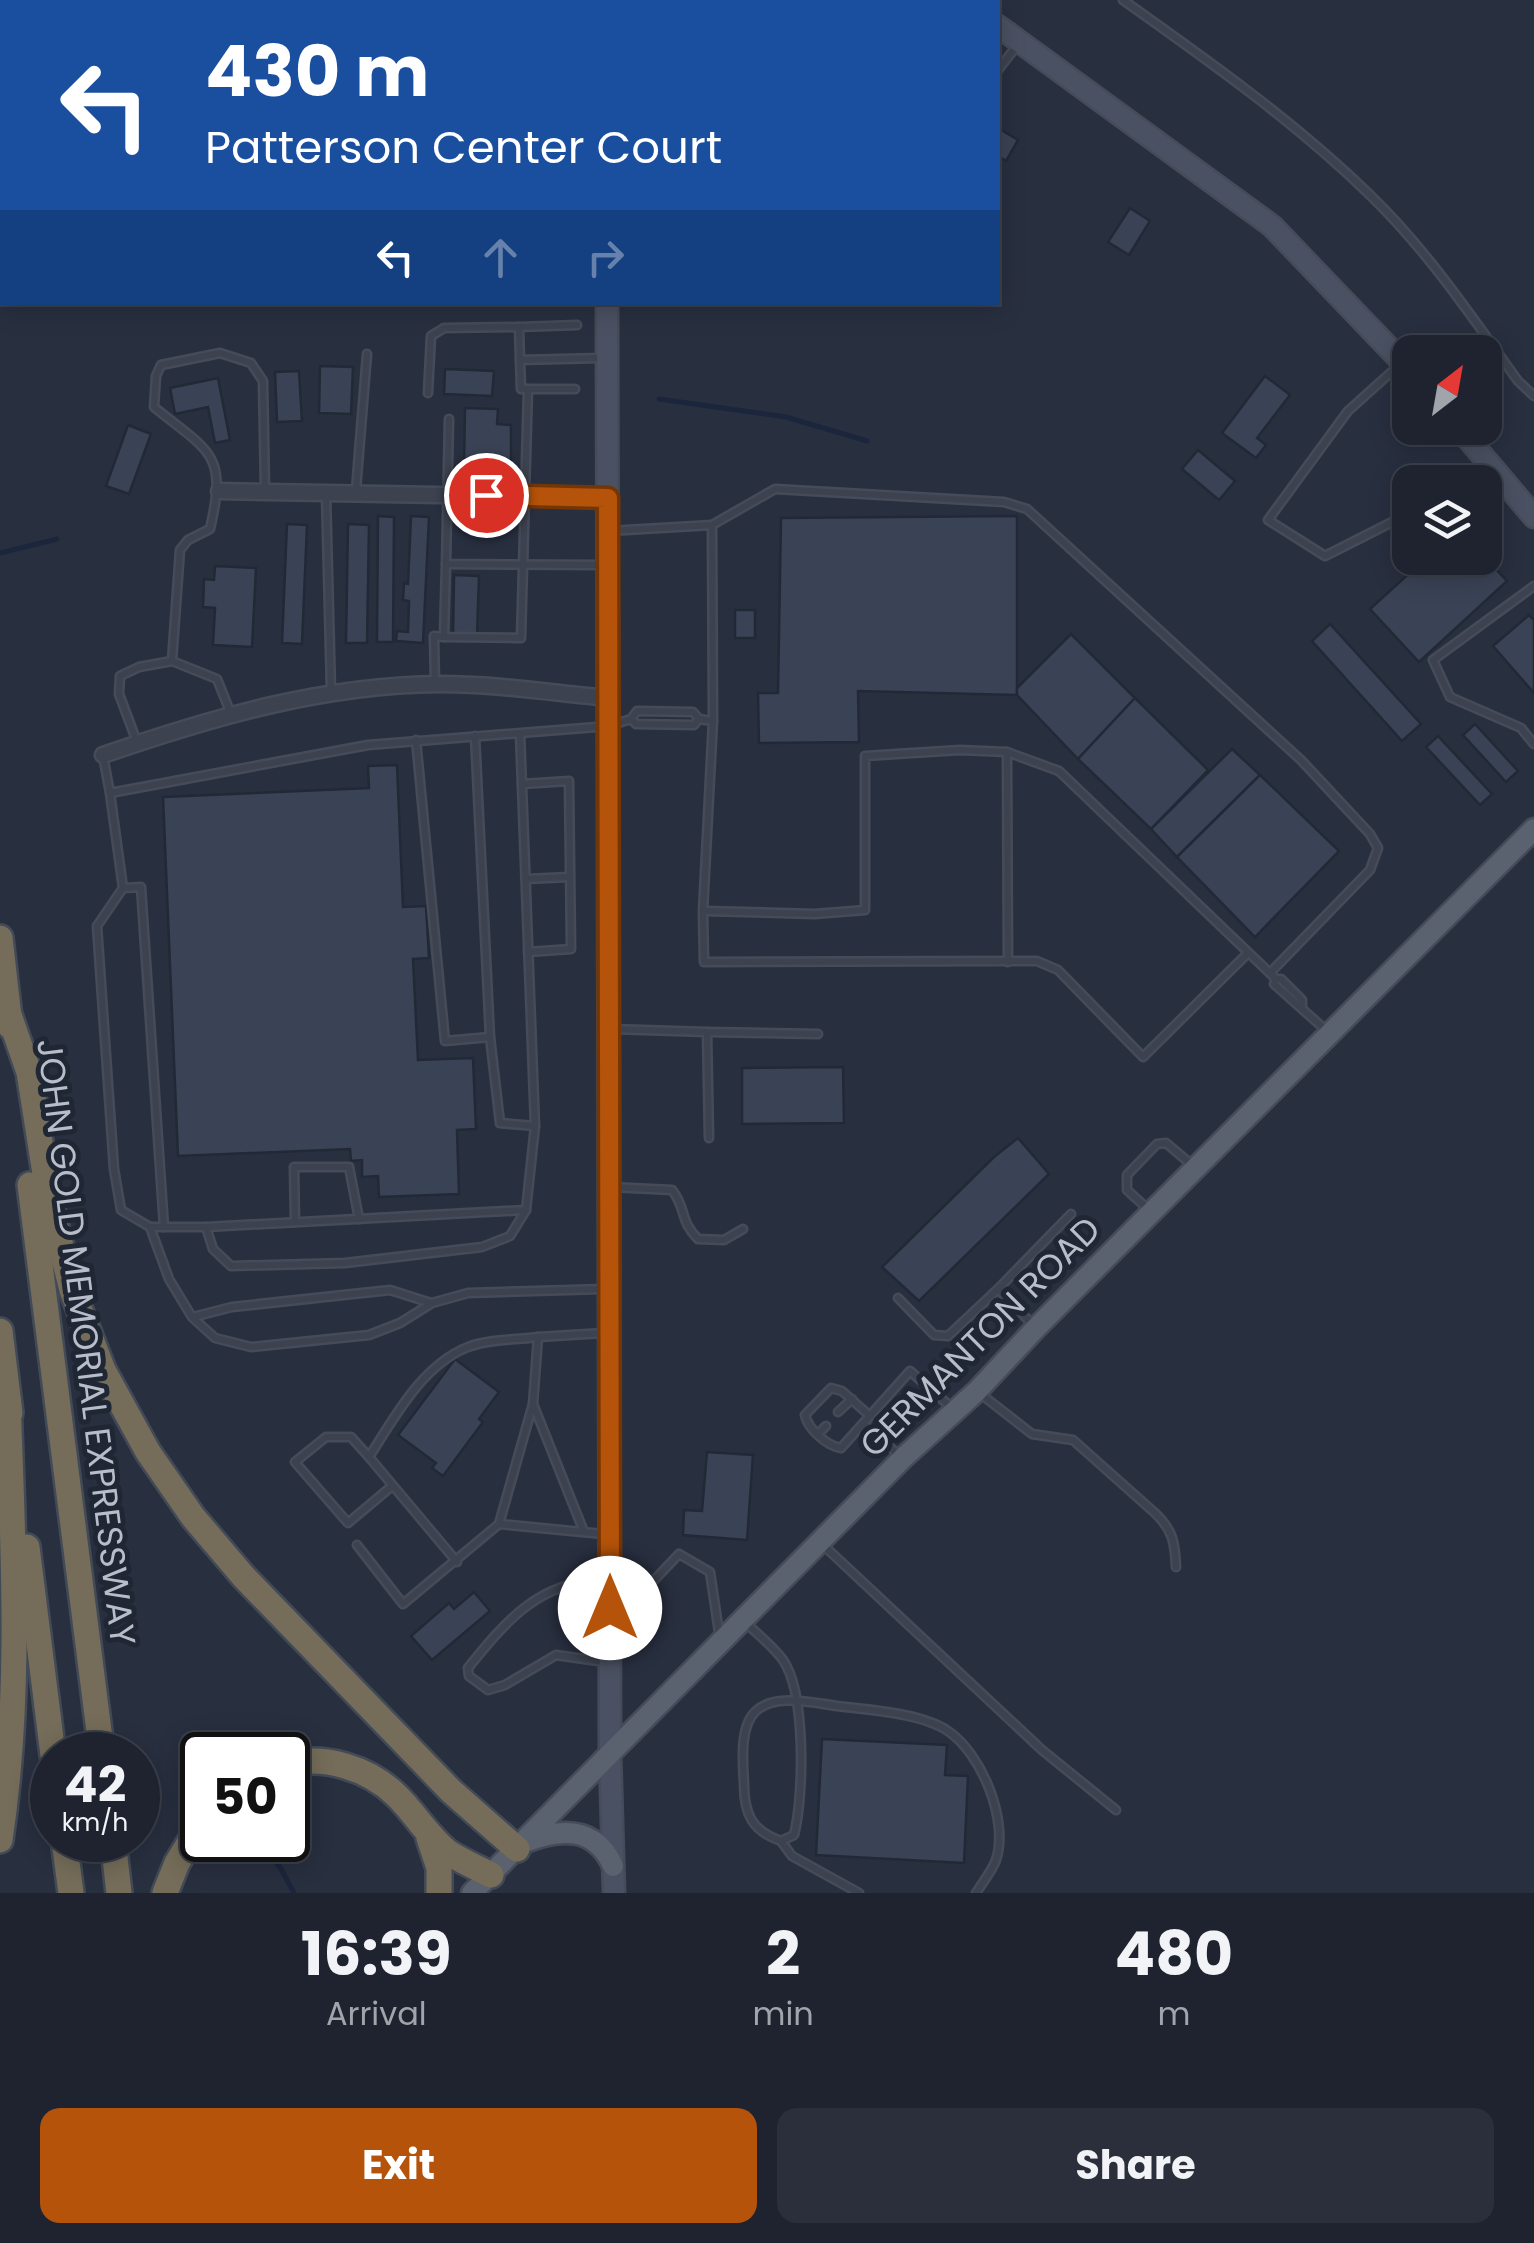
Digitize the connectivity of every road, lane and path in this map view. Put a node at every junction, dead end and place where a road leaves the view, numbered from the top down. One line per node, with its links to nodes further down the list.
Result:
1 (1123, 0): 16 (lane)
2 (1000, 27): 3 (main road)
3 (1020, 42): 4 (lane); 8 (main road)
4 (1000, 67)
5 (607, 305): 10 (main road)
6 (577, 326): 7 (lane)
7 (519, 327): 11 (lane); 15 (lane)
8 (1392, 351)
9 (367, 354): 24 (lane)
10 (607, 358): 11 (lane); 27 (main road)
11 (520, 360): 13 (lane)
12 (1392, 377): 29 (lane)
13 (528, 389): 14 (lane); 26 (lane)
14 (575, 389)
15 (428, 393)
16 (1534, 396)
17 (449, 420): 25 (lane)
18 (1474, 445): 19 (main road)
19 (1491, 465)
20 (1502, 478): 28 (main road)
21 (265, 490): 22 (street); 22 (lane); 23 (street)
22 (219, 491): 37 (lane)
23 (326, 491): 24 (street); 39 (lane)
24 (356, 492): 25 (street)
25 (448, 494): 26 (street); 32 (lane)
26 (524, 496): 27 (street); 33 (lane)
27 (608, 498): 31 (main road)
28 (1534, 517)
29 (1392, 522)
30 (712, 524): 31 (lane); 44 (lane); 64 (lane)
31 (608, 532): 34 (main road)
32 (446, 564): 33 (lane); 36 (lane)
33 (524, 565): 34 (lane); 36 (lane)
34 (608, 565): 40 (main road)
35 (1534, 586): 50 (lane)
36 (444, 637): 38 (lane)
37 (172, 660): 41 (lane); 49 (lane)
38 (435, 684): 39 (street); 40 (street)
39 (331, 692): 41 (street)
40 (609, 698): 45 (main road)
41 (231, 714): 49 (street)
42 (631, 719): 43 (lane); 43 (lane); 45 (lane)
43 (699, 719): 44 (lane)
44 (713, 720): 59 (lane)
45 (609, 726): 46 (lane); 66 (main road)
46 (520, 734): 47 (lane); 53 (lane)
47 (475, 736): 48 (lane); 70 (lane)
48 (416, 740): 54 (lane); 70 (lane)
49 (138, 743): 52 (street)
50 (1534, 744)
51 (1007, 752): 59 (lane); 62 (lane); 63 (lane)
52 (103, 755): 54 (lane)
53 (522, 784): 56 (lane); 57 (lane)
54 (110, 793): 58 (lane)
55 (1534, 829): 68 (main road, GERMANTON ROAD)
56 (569, 877): 57 (lane); 61 (lane)
57 (526, 879): 61 (lane)
58 (122, 888): 80 (lane); 81 (lane)
59 (703, 912): 63 (lane)
60 (0, 938): 65 (highway, JOHN GOLD MEMORIAL EXPRESSWAY)
61 (528, 952): 71 (lane)
62 (1248, 952): 63 (lane); 64 (lane)
63 (1008, 962)
64 (1273, 976): 68 (lane)
65 (8, 1012): 122 (highway, JOHN GOLD MEMORIAL EXPRESSWAY); 129 (highway)
66 (609, 1029): 67 (lane); 74 (main road)
67 (706, 1032): 69 (lane); 72 (lane)
68 (1329, 1032): 73 (main road, GERMANTON ROAD)
69 (818, 1034)
70 (490, 1036): 71 (lane)
71 (534, 1126): 75 (lane)
72 (708, 1138)
73 (1195, 1168): 76 (main road, GERMANTON ROAD); 76 (lane)
74 (610, 1187): 83 (lane); 84 (main road)
75 (526, 1210): 78 (lane); 82 (lane)
76 (1150, 1212): 89 (main road, GERMANTON ROAD)
77 (1070, 1214): 85 (lane)
78 (358, 1219): 79 (lane); 79 (lane)
79 (294, 1222): 82 (lane)
80 (150, 1226): 81 (lane); 88 (lane)
81 (164, 1226): 82 (lane)
82 (206, 1227)
83 (743, 1229)
84 (610, 1289): 87 (lane); 91 (main road)
85 (998, 1289): 86 (lane); 89 (lane)
86 (898, 1298)
87 (432, 1303): 88 (lane); 88 (lane)
88 (192, 1317)
89 (1036, 1328): 94 (main road, GERMANTON ROAD)
90 (0, 1332): 96 (highway)
91 (608, 1333): 92 (lane); 110 (main road)
92 (538, 1337): 97 (lane); 105 (lane)
93 (930, 1390): 98 (lane); 100 (lane); 104 (lane)
94 (977, 1391): 98 (main road, GERMANTON ROAD); 114 (lane)
95 (852, 1398): 99 (lane); 100 (lane); 103 (lane)
96 (8, 1400): 121 (highway); 127 (highway)
97 (533, 1404): 108 (lane); 109 (lane)
98 (955, 1411): 106 (main road, GERMANTON ROAD)
99 (838, 1412)
100 (870, 1416): 101 (lane)
101 (864, 1424): 103 (lane); 104 (lane)
102 (826, 1426): 103 (lane)
103 (818, 1434)
104 (882, 1440): 106 (lane)
105 (369, 1457): 107 (lane); 107 (lane)
106 (903, 1458): 111 (main road, GERMANTON ROAD)
107 (393, 1486): 113 (lane)
108 (499, 1524): 109 (lane); 113 (lane)
109 (584, 1532): 110 (lane)
110 (610, 1535): 115 (main road)
111 (821, 1542): 117 (main road, GERMANTON ROAD); 125 (lane)
112 (357, 1545): 113 (lane)
113 (457, 1562)
114 (1176, 1567)
115 (610, 1580): 116 (main road); 119 (lane)
116 (610, 1608): 118 (lane); 119 (main road)
117 (743, 1620): 118 (main road, GERMANTON ROAD); 120 (lane)
118 (720, 1643): 123 (main road, GERMANTON ROAD)
119 (610, 1663): 123 (main road)
120 (799, 1701): 128 (lane); 128 (lane); 141 (lane)
121 (50, 1732)
122 (99, 1732)
123 (610, 1753): 129 (main road, GERMANTON ROAD); 133 (main road)
124 (310, 1762): 126 (highway)
125 (1116, 1810)
126 (427, 1833): 134 (highway); 138 (highway)
127 (0, 1840)
128 (780, 1841): 140 (lane)
129 (520, 1846): 133 (main road); 134 (main road, GERMANTON ROAD)
130 (180, 1858): 137 (highway)
131 (66, 1862): 135 (highway)
132 (116, 1862): 136 (highway)
133 (613, 1866): 139 (main road)
134 (481, 1884)
135 (70, 1893)
136 (120, 1893)
137 (165, 1893)
138 (439, 1893)
139 (614, 1893)
140 (859, 1893)
141 (976, 1893)

